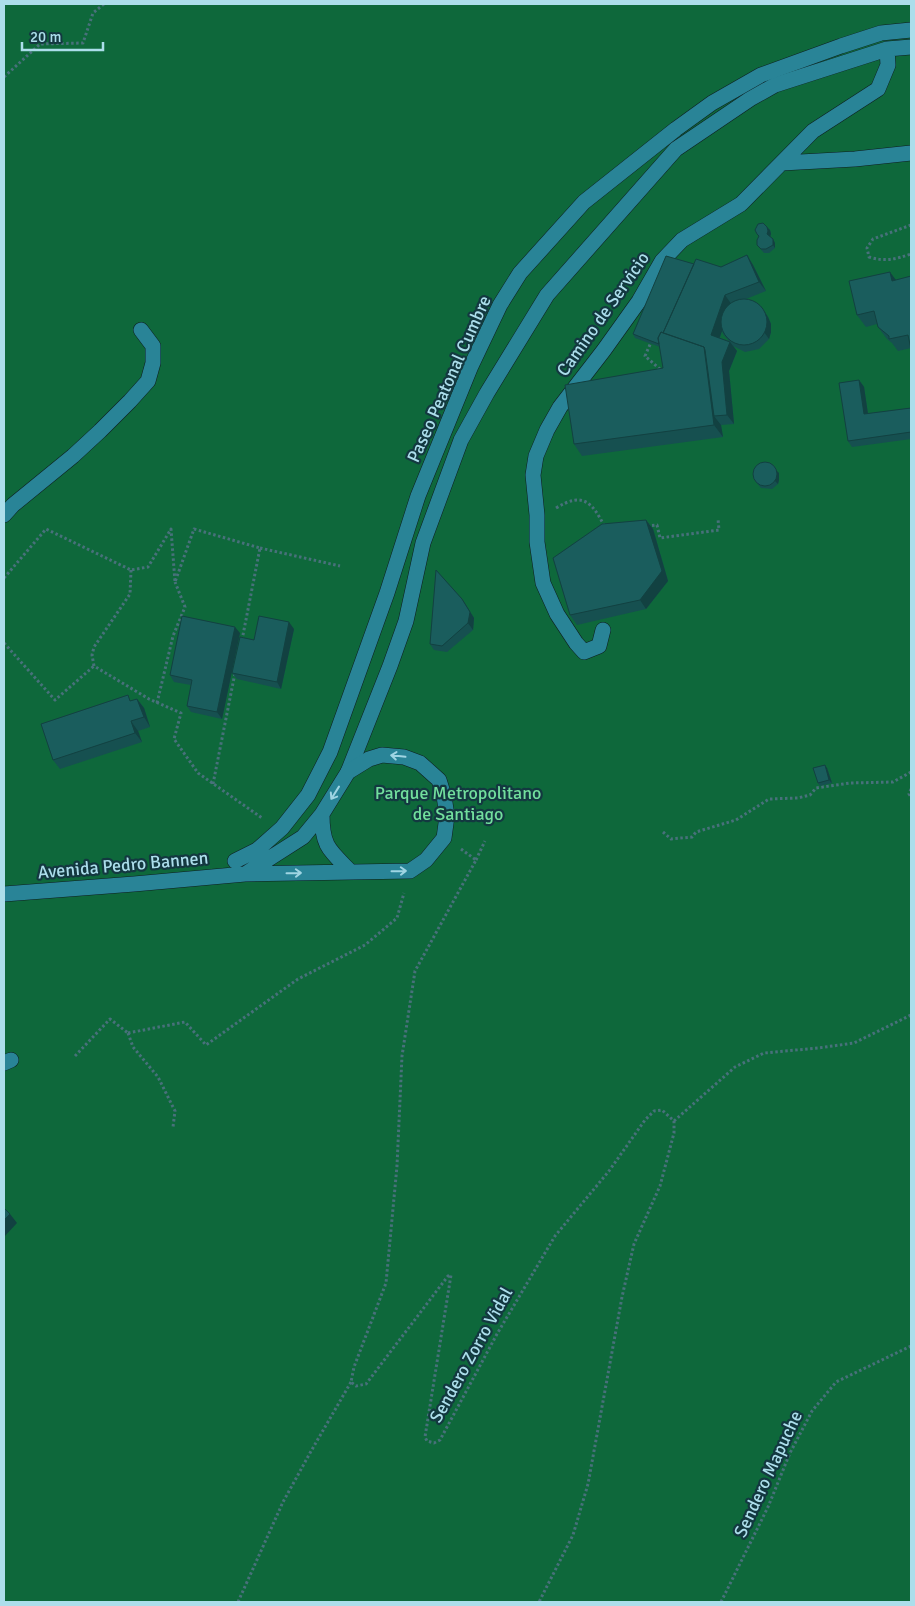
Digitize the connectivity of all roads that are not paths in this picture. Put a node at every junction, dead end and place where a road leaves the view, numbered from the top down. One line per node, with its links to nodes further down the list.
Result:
1 (911, 30): 11 (street, Paseo Peatonal Cumbre)
2 (911, 46): 3 (street)
3 (887, 49): 5 (street, Camino de Servicio); 9 (street)
4 (911, 153): 5 (street)
5 (782, 163): 8 (street, Camino de Servicio)
6 (141, 330): 7 (street)
7 (4, 515)
8 (603, 630)
9 (348, 772): 10 (street, Avenida Pedro Bannen, one-way to 10); 12 (street, Avenida Pedro Bannen, one-way to 9)
10 (322, 814): 12 (street); 13 (street, Avenida Pedro Bannen)
11 (235, 861)
12 (350, 872): 13 (street, Avenida Pedro Bannen, one-way to 12)
13 (245, 874): 14 (street, Avenida Pedro Bannen)
14 (4, 894)

